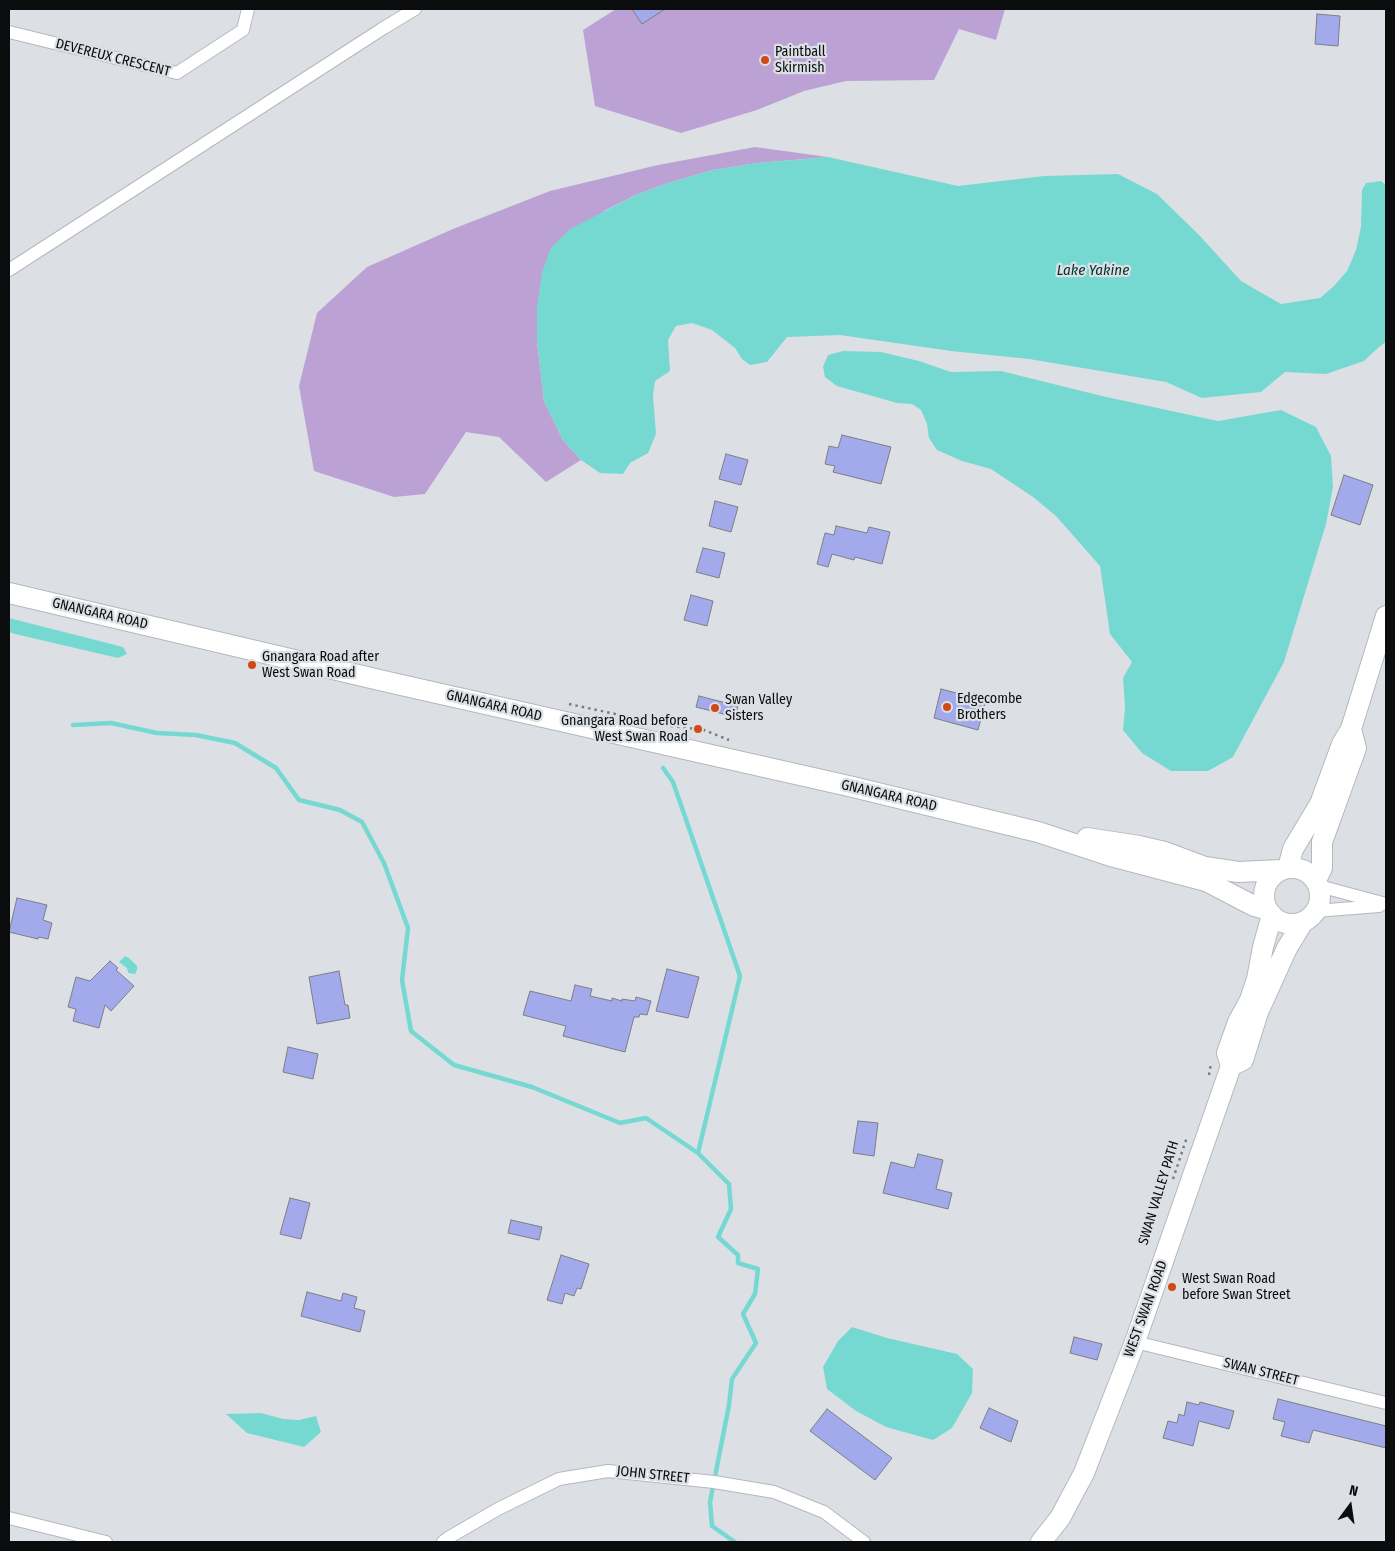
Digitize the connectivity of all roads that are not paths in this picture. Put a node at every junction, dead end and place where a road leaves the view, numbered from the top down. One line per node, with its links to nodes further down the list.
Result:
1 (248, 9): 3 (street, DEVEREUX CRESCENT)
2 (415, 9): 4 (street)
3 (9, 32)
4 (9, 270)
5 (9, 592): 8 (main road, GNANGARA ROAD)
6 (1386, 616): 7 (main road)
7 (1351, 729): 9 (main road); 10 (main road)
8 (1038, 832): 9 (main road, GNANGARA ROAD); 12 (main road, GNANGARA ROAD)
9 (1285, 869): 10 (main road); 12 (main road)
10 (1317, 883): 11 (street); 13 (main road)
11 (1386, 905): 13 (street)
12 (1270, 913): 13 (main road); 14 (main road, WEST SWAN ROAD)
13 (1310, 916): 14 (main road, WEST SWAN ROAD)
14 (1231, 1066): 15 (main road, WEST SWAN ROAD)
15 (1135, 1342): 16 (street, SWAN STREET); 21 (main road, WEST SWAN ROAD)
16 (1386, 1403)
17 (9, 1518): 18 (street)
18 (106, 1542)
19 (443, 1542): 20 (street, JOHN STREET)
20 (864, 1542)
21 (1041, 1542)

